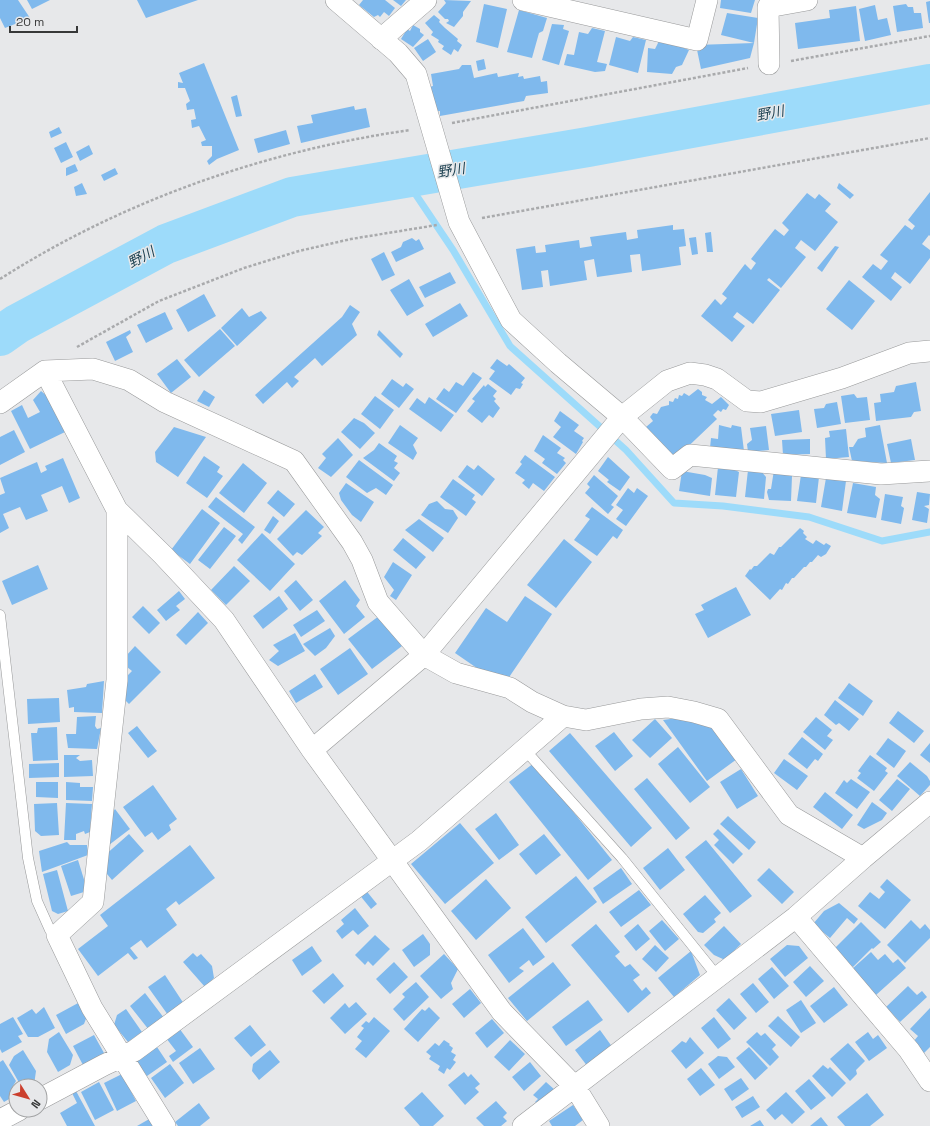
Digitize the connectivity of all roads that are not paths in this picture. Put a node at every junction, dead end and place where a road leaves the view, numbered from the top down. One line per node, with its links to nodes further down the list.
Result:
1 (336, 0): 7 (street)
2 (426, 0): 7 (street)
3 (523, 0): 4 (street)
4 (708, 0)
5 (807, 0): 6 (street)
6 (768, 3): 8 (street)
7 (381, 39): 12 (street)
8 (769, 64)
9 (929, 355): 12 (street)
10 (45, 370): 11 (street); 14 (street); 16 (street)
11 (0, 403)
12 (622, 417): 13 (street); 16 (street)
13 (930, 471)
14 (117, 510): 18 (street); 24 (street)
15 (0, 615): 24 (lane)
16 (424, 655): 17 (street); 18 (street)
17 (562, 716): 19 (street); 21 (street)
18 (312, 750): 22 (street)
19 (525, 750): 22 (street); 25 (lane)
20 (927, 808): 21 (street)
21 (862, 858): 23 (street)
22 (392, 859): 26 (street); 28 (street)
23 (796, 917): 25 (street); 27 (street)
24 (57, 935): 26 (street)
25 (717, 976): 28 (street)
26 (121, 1056): 29 (street); 30 (street)
27 (930, 1081)
28 (575, 1087): 31 (street); 32 (street)
29 (48, 1095)
30 (165, 1126)
31 (523, 1126)
32 (599, 1126)

